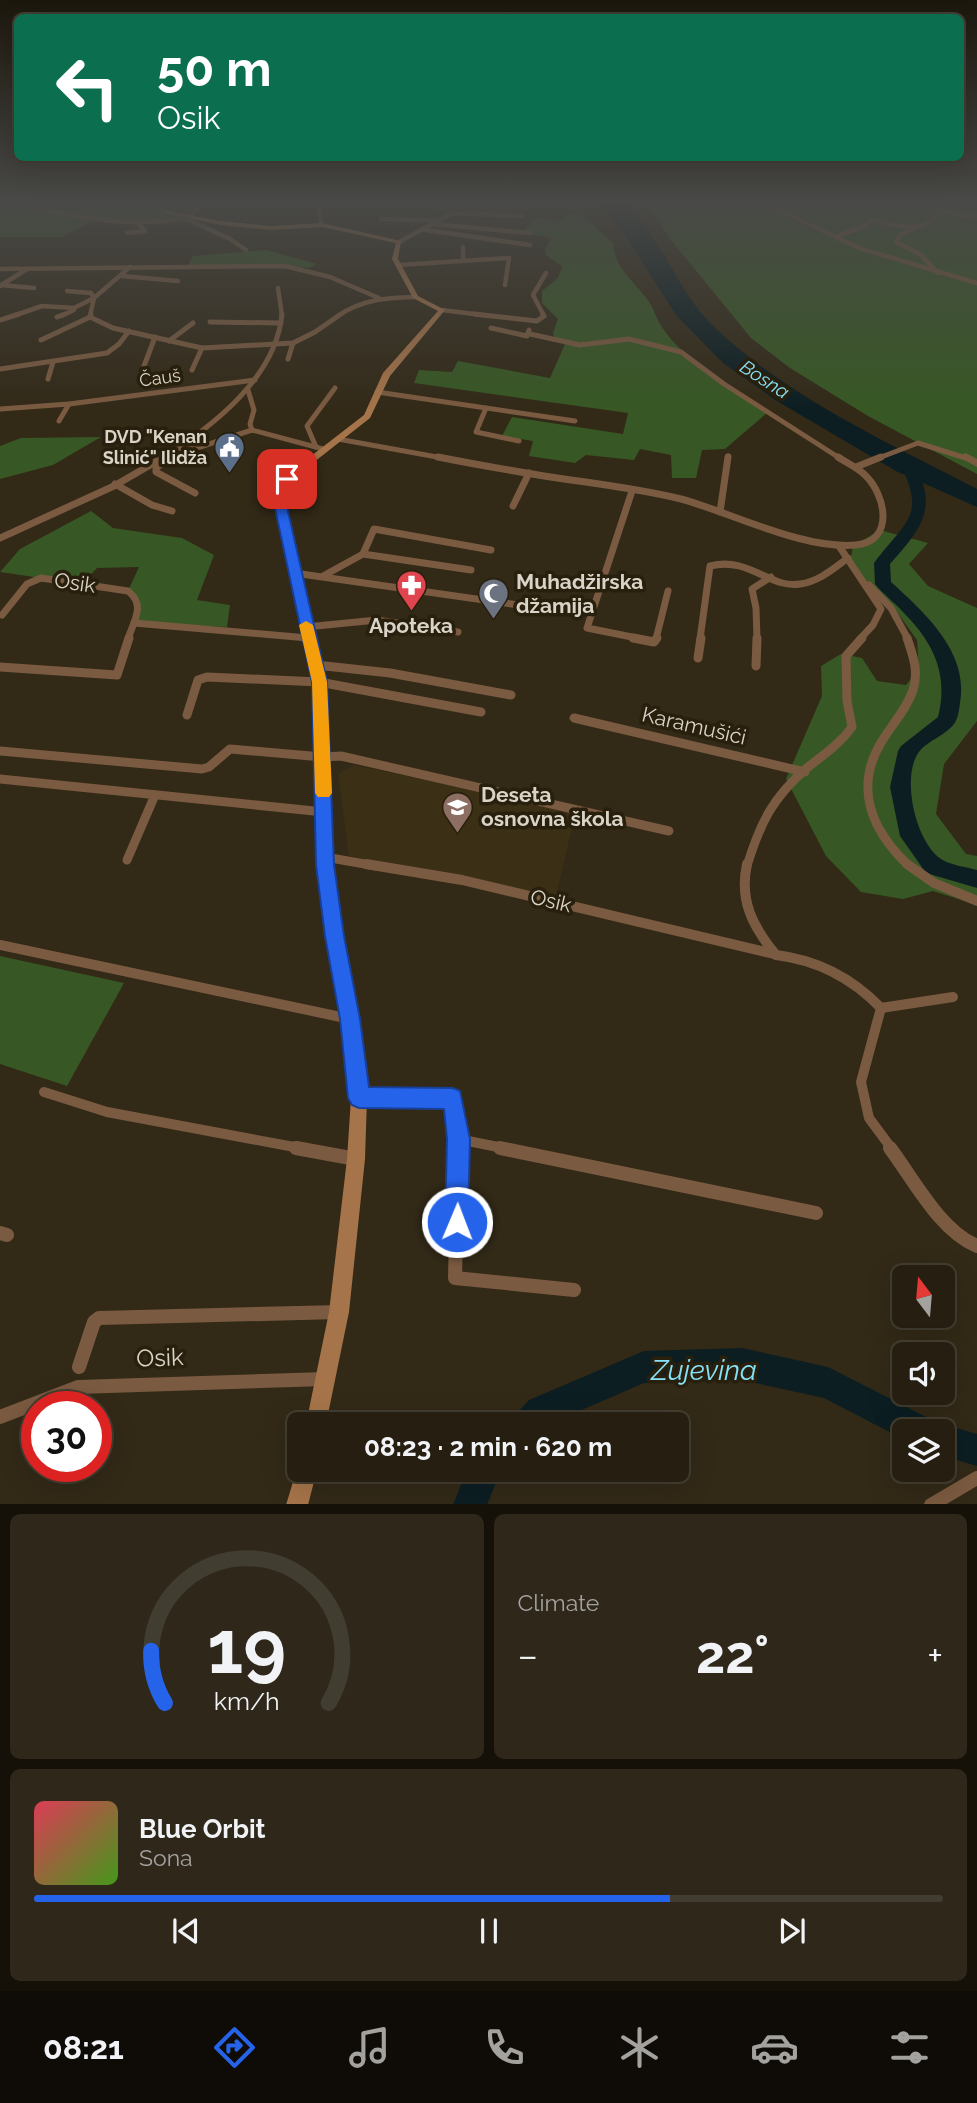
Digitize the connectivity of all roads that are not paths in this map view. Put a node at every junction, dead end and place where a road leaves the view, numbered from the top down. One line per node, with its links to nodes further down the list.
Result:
1 (27, 270): 13 (street)
2 (127, 270): 9 (street)
3 (307, 270): 19 (street)
4 (401, 270): 17 (main road)
5 (507, 270): 12 (street)
6 (931, 270): 7 (street)
7 (938, 272): 11 (street)
8 (546, 273): 25 (street)
9 (122, 276): 10 (street); 18 (street)
10 (178, 281)
11 (977, 283)
12 (505, 285)
13 (1, 286): 14 (street)
14 (34, 288)
15 (278, 288): 28 (street)
16 (67, 291): 18 (street)
17 (415, 297): 19 (street); 21 (main road)
18 (94, 298): 20 (street); 23 (street)
19 (379, 298): 35 (street)
20 (78, 307): 22 (street); 24 (street)
21 (442, 310): 25 (street); 47 (main road)
22 (57, 317)
23 (90, 317): 30 (street); 33 (street)
24 (0, 320)
25 (524, 322): 31 (street)
26 (193, 323): 34 (street)
27 (210, 323): 28 (street)
28 (281, 323): 36 (street)
29 (491, 328): 31 (street)
30 (128, 331): 32 (street); 39 (street)
31 (530, 334): 60 (street)
32 (155, 337): 34 (street); 40 (street)
33 (41, 340)
34 (169, 341): 37 (street)
35 (293, 343): 36 (street); 38 (street)
36 (276, 344): 37 (street); 44 (street)
37 (202, 348): 42 (street)
38 (288, 359)
39 (53, 362): 41 (street); 43 (street)
40 (144, 366)
41 (0, 369)
42 (192, 370)
43 (48, 379)
44 (255, 380): 46 (street); 48 (street, Čauš)
45 (335, 388): 56 (street)
46 (248, 390): 53 (street); 57 (street)
47 (377, 392): 49 (street); 54 (main road)
48 (69, 404): 50 (street, Čauš); 51 (street)
49 (486, 408): 52 (street); 55 (street)
50 (0, 409)
51 (60, 421)
52 (575, 421)
53 (253, 430): 56 (street); 57 (street)
54 (338, 439): 56 (main road); 61 (street)
55 (519, 441)
56 (319, 448): 74 (main road)
57 (173, 452): 62 (street); 64 (street)
58 (728, 456): 67 (street)
59 (977, 463): 60 (street)
60 (856, 467): 69 (street)
61 (529, 473): 63 (street); 65 (street)
62 (115, 484): 66 (street); 68 (street)
63 (632, 491): 67 (street); 78 (street)
64 (195, 493)
65 (513, 506)
66 (172, 511)
67 (720, 512): 69 (street)
68 (0, 538)
69 (838, 546): 72 (street)
70 (491, 550): 71 (street)
71 (363, 554): 73 (street); 75 (street)
72 (848, 558): 76 (street); 77 (street)
73 (471, 570)
74 (293, 572): 75 (street); 83 (main road)
75 (323, 576): 79 (street)
76 (771, 577): 84 (street); 86 (street)
77 (865, 581): 95 (street); 102 (street)
78 (668, 591)
79 (554, 610)
80 (2, 615): 81 (street, Osik)
81 (134, 623): 83 (street); 87 (street, Osik)
82 (458, 632): 83 (street)
83 (307, 633): 85 (main road)
84 (698, 658)
85 (316, 665): 88 (main road); 89 (street)
86 (756, 666)
87 (0, 667)
88 (319, 682): 90 (street); 91 (street); 94 (main road)
89 (510, 695)
90 (481, 712)
91 (187, 715)
92 (574, 719): 95 (street, Karamušići)
93 (0, 751): 94 (street)
94 (322, 757): 98 (main road); 99 (street)
95 (805, 772): 104 (street)
96 (0, 779): 97 (street)
97 (155, 795): 98 (street); 101 (street)
98 (324, 812): 100 (main road)
99 (669, 831)
100 (325, 857): 104 (street, Osik); 107 (main road)
101 (127, 860)
102 (977, 901)
103 (0, 945): 107 (street)
104 (776, 955): 106 (street)
105 (953, 997): 106 (street)
106 (881, 1008): 113 (street)
107 (350, 1019): 109 (main road)
108 (44, 1092): 111 (street)
109 (359, 1098): 110 (street); 111 (main road)
110 (458, 1139): 112 (street); 114 (street)
111 (356, 1158): 115 (main road)
112 (816, 1213)
113 (977, 1246)
114 (574, 1290)
115 (339, 1312): 116 (street, Osik); 117 (main road)
116 (79, 1367)
117 (327, 1379): 118 (main road); 119 (street, Osik)
118 (319, 1412)
119 (0, 1417)
120 (977, 1478): 123 (street)
121 (303, 1482): 122 (main road)
122 (297, 1504)
123 (931, 1504)

